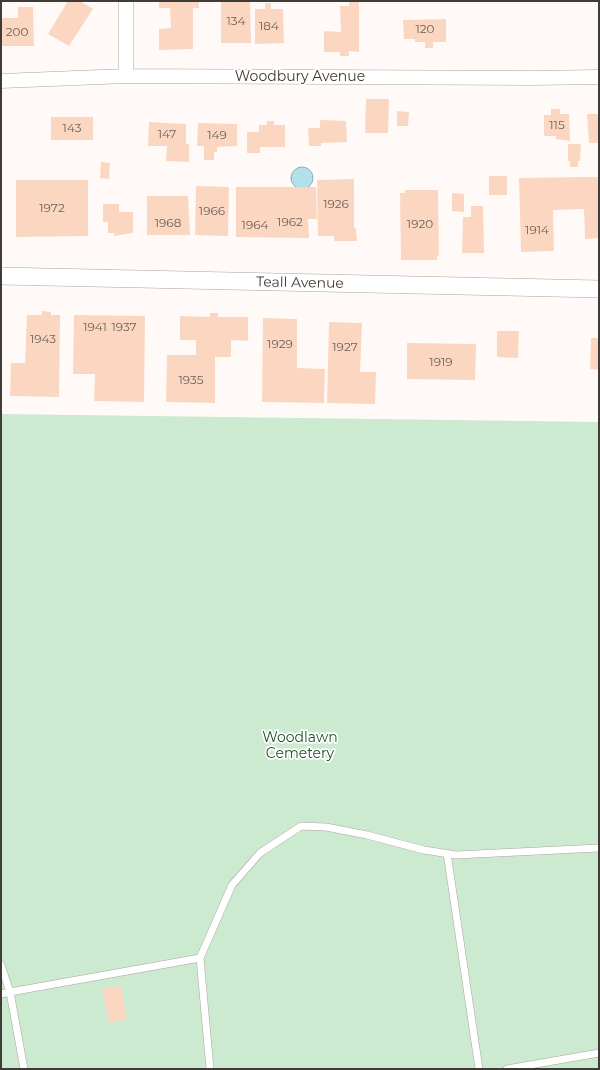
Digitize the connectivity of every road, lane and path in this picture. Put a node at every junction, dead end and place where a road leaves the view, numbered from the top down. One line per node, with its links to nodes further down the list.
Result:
1 (126, 1): 2 (street)
2 (126, 76): 3 (street, Woodbury Avenue); 4 (street, Woodbury Avenue)
3 (599, 77)
4 (1, 81)
5 (1, 276): 6 (street, Teall Avenue)
6 (599, 289)
7 (599, 848): 8 (lane)
8 (447, 853): 9 (lane); 16 (lane)
9 (200, 958): 11 (lane); 15 (lane)
10 (1, 965): 11 (lane)
11 (10, 992): 12 (lane); 14 (lane)
12 (1, 994)
13 (599, 1053): 17 (lane)
14 (24, 1069)
15 (210, 1069)
16 (479, 1069)
17 (507, 1069)

